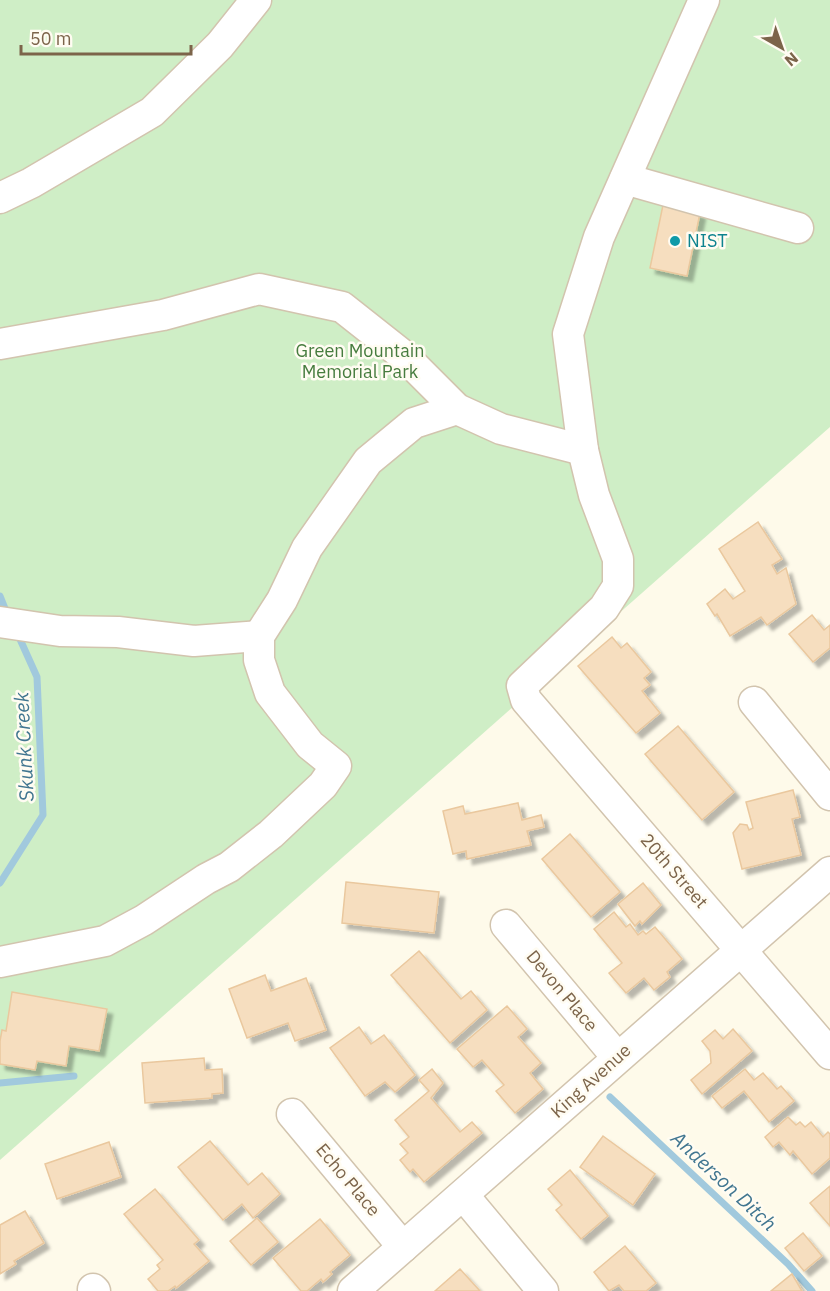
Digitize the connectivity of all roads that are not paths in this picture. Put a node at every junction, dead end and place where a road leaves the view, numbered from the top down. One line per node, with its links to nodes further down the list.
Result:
1 (256, 0): 4 (street)
2 (704, 0): 3 (street)
3 (625, 179): 5 (street); 8 (street)
4 (0, 198)
5 (798, 228)
6 (0, 344): 7 (street)
7 (457, 409): 8 (street); 10 (street)
8 (583, 450): 15 (street, 20th Street)
9 (0, 622): 10 (street)
10 (259, 636): 16 (street)
11 (754, 702): 12 (street)
12 (830, 795)
13 (830, 872): 15 (street, King Avenue)
14 (506, 925): 18 (street, Devon Place)
15 (742, 950): 17 (street, 20th Street); 18 (street, King Avenue)
16 (0, 962)
17 (830, 1054)
18 (617, 1057): 20 (street, King Avenue)
19 (292, 1114): 21 (street, Echo Place)
20 (464, 1196): 21 (street, King Avenue); 23 (street)
21 (404, 1247): 22 (street, King Avenue)
22 (353, 1291)
23 (543, 1291)

